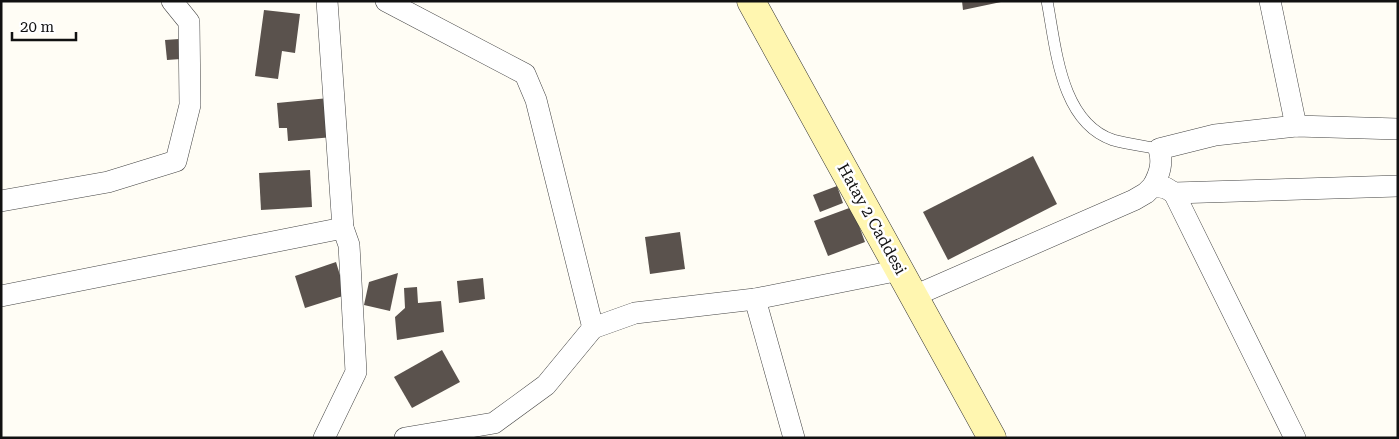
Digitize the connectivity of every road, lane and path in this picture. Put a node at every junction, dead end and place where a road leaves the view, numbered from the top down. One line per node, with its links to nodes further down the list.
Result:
1 (172, 1): 13 (street)
2 (327, 1): 14 (street)
3 (386, 1): 19 (street)
4 (751, 1): 15 (street, Hatay 2 Caddesi)
5 (1047, 1): 9 (lane)
6 (1270, 1): 7 (street)
7 (1296, 126): 8 (street); 9 (street)
8 (1398, 129)
9 (1159, 149): 10 (street)
10 (1153, 186): 12 (street); 17 (street)
11 (1398, 186): 12 (street)
12 (1174, 192): 24 (street)
13 (1, 201)
14 (343, 228): 16 (street); 20 (street)
15 (900, 270): 17 (street, Hatay 2 Caddesi); 18 (street)
16 (1, 296)
17 (914, 296): 23 (street, Hatay 2 Caddesi)
18 (755, 299): 19 (street); 22 (street)
19 (593, 328): 21 (street)
20 (324, 438)
21 (405, 438)
22 (794, 438)
23 (992, 438)
24 (1295, 438)

